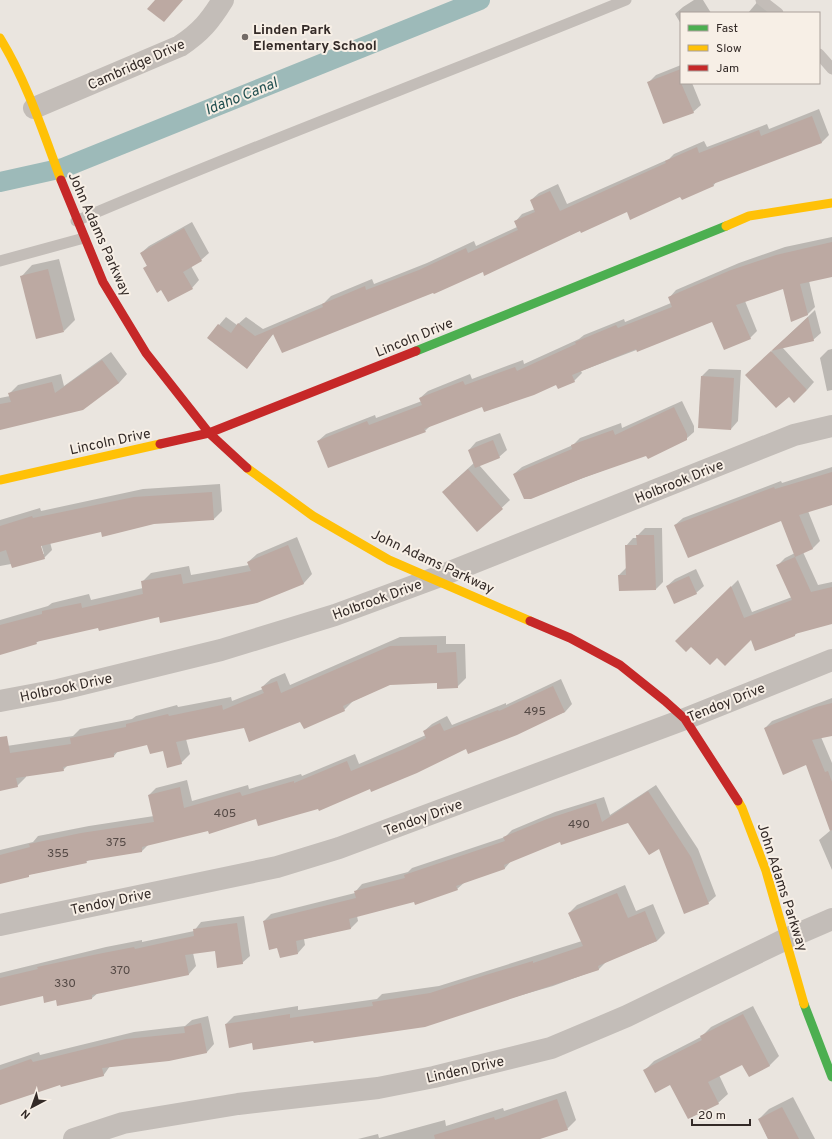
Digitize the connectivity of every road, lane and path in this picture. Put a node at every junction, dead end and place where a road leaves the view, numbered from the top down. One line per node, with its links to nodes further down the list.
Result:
1 (223, 0): 8 (street, Cambridge Drive)
2 (626, 0): 10 (lane)
3 (761, 0): 4 (lane)
4 (777, 12)
5 (0, 38): 8 (street, John Adams Parkway)
6 (820, 55): 7 (lane)
7 (832, 69)
8 (34, 108): 10 (street, John Adams Parkway)
9 (832, 203): 14 (street, Lincoln Drive)
10 (76, 220): 11 (street, John Adams Parkway)
11 (84, 238): 12 (lane); 14 (street, John Adams Parkway)
12 (0, 261)
13 (832, 426): 16 (street, Holbrook Drive)
14 (209, 433): 15 (street, Lincoln Drive); 16 (street, John Adams Parkway)
15 (0, 480)
16 (435, 578): 18 (street, Holbrook Drive); 19 (street, John Adams Parkway)
17 (832, 660): 19 (street, Tendoy Drive)
18 (0, 701)
19 (685, 719): 21 (street, Tendoy Drive); 22 (street, John Adams Parkway)
20 (832, 919): 22 (street, Linden Drive)
21 (0, 925)
22 (786, 938): 23 (street, John Adams Parkway); 24 (street, Linden Drive)
23 (832, 1077)
24 (74, 1139)

